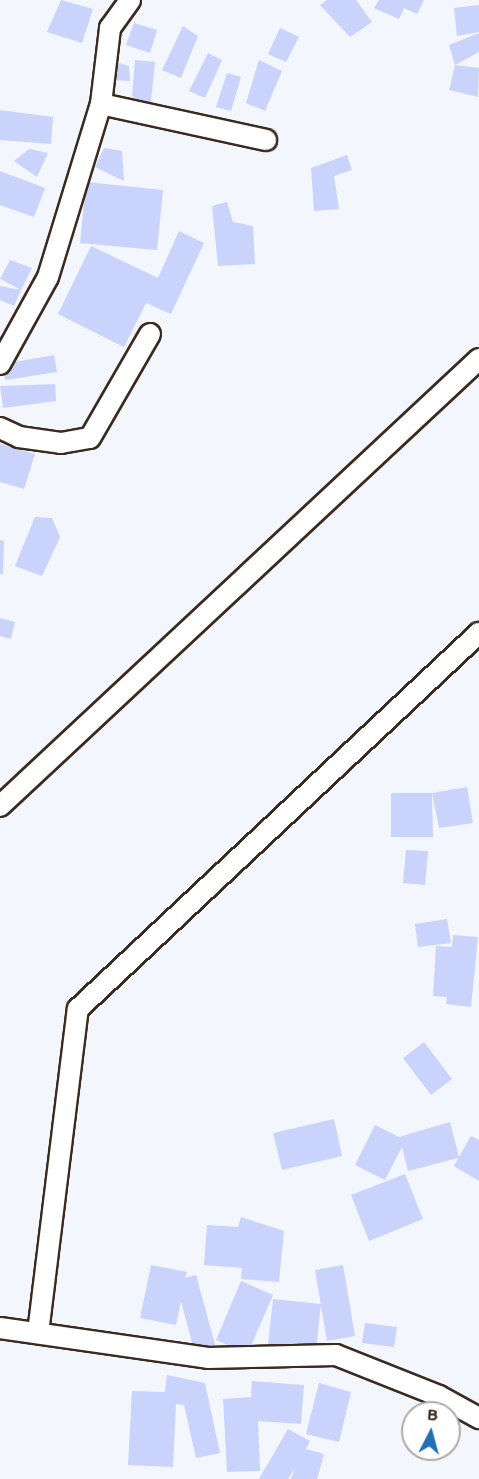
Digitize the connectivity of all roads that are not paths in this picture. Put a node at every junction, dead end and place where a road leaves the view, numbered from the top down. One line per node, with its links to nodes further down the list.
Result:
1 (130, 0): 2 (street)
2 (101, 104): 3 (street); 6 (street)
3 (266, 140)
4 (150, 334): 7 (street)
5 (479, 359): 9 (street)
6 (0, 364)
7 (0, 428)
8 (479, 633): 11 (street)
9 (0, 806)
10 (0, 1328): 11 (street)
11 (38, 1334): 12 (street)
12 (479, 1418)

